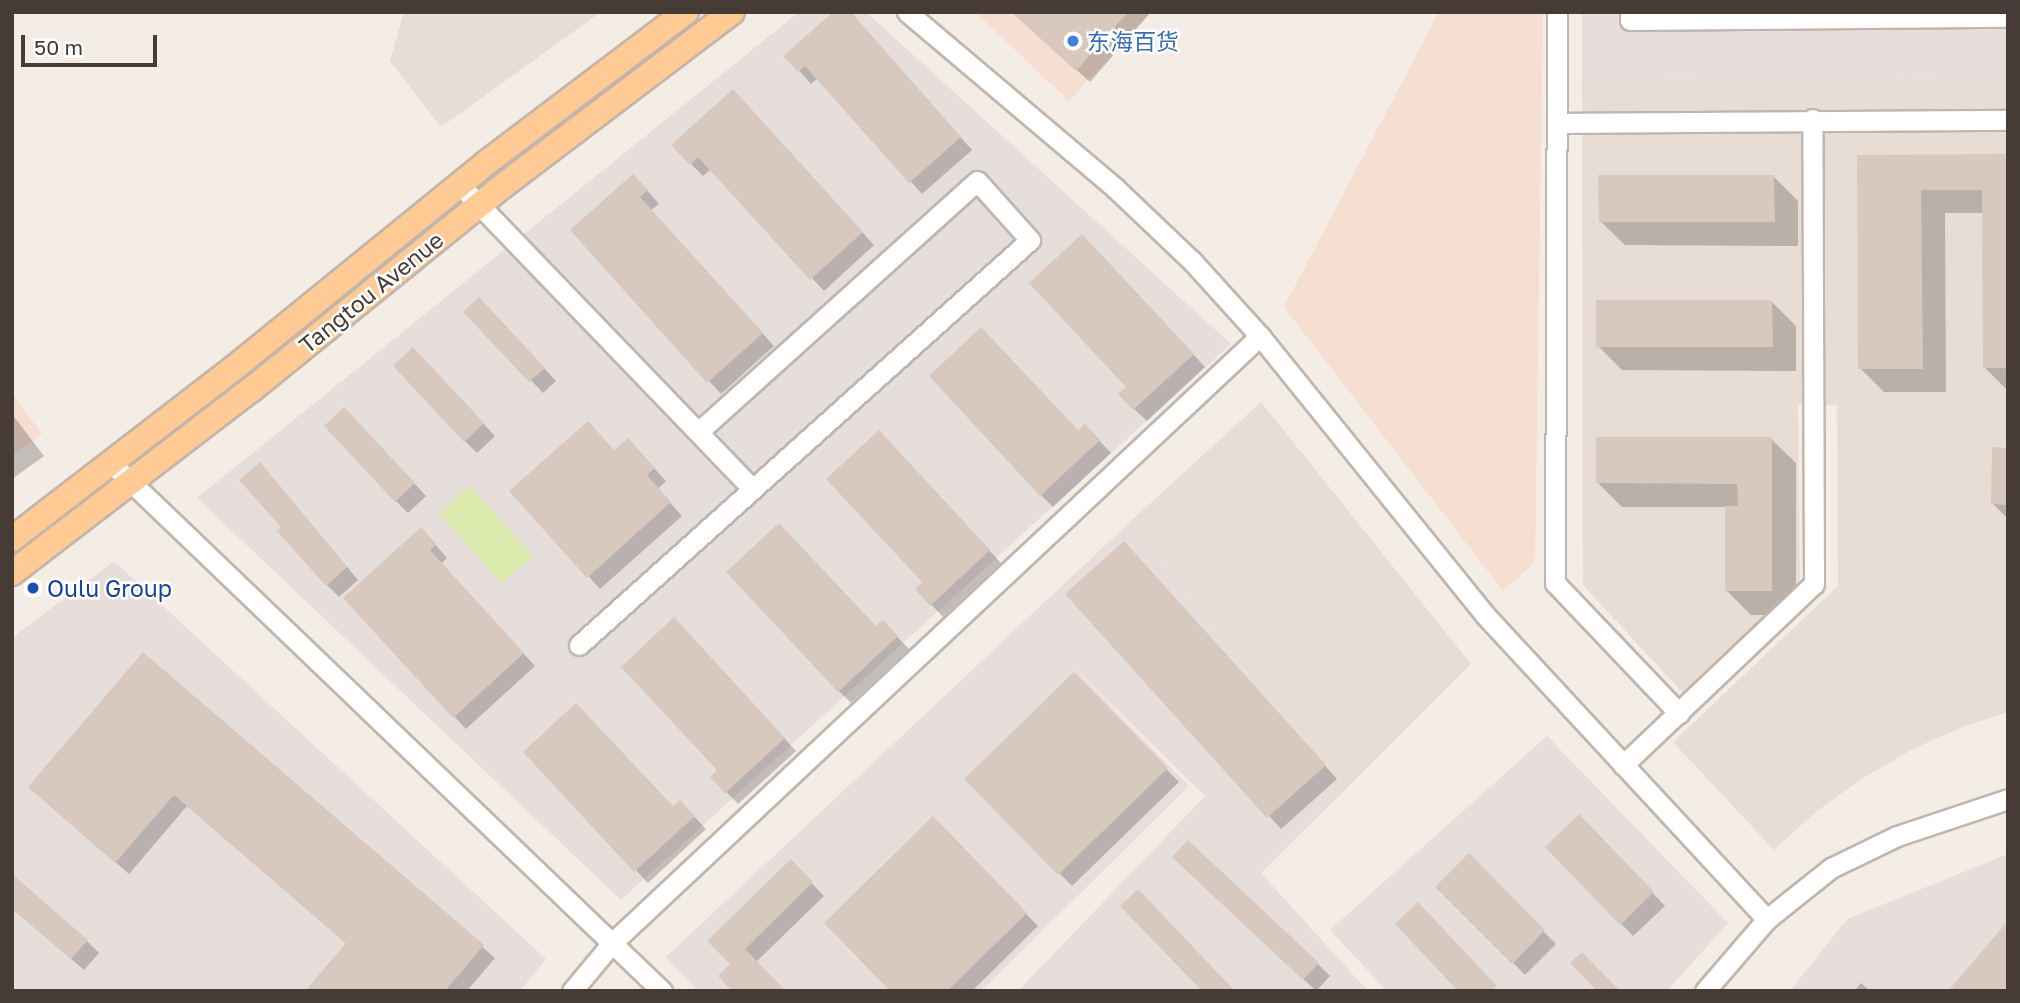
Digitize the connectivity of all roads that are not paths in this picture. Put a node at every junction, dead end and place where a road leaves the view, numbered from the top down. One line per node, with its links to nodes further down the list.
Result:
1 (686, 12): 10 (main road, Tangtou Avenue)
2 (732, 12): 11 (main road, Tangtou Avenue)
3 (907, 12): 12 (street)
4 (1557, 12): 9 (street)
5 (1630, 12): 6 (street)
6 (2008, 17)
7 (1812, 119): 8 (street); 9 (street); 20 (street)
8 (2008, 120)
9 (1557, 123): 20 (street)
10 (460, 185): 11 (street); 14 (main road, Tangtou Avenue)
11 (479, 205): 13 (street); 15 (main road, Tangtou Avenue)
12 (1260, 336): 21 (street); 24 (street)
13 (698, 432): 16 (street); 16 (street)
14 (111, 463): 15 (street); 17 (main road, Tangtou Avenue)
15 (132, 481): 18 (main road, Tangtou Avenue); 24 (street)
16 (753, 489): 19 (street)
17 (12, 539)
18 (12, 573)
19 (579, 645)
20 (1679, 713): 21 (street)
21 (1623, 765): 23 (street)
22 (2008, 799): 23 (street)
23 (1767, 919): 27 (street)
24 (612, 943): 25 (street); 26 (street)
25 (572, 991)
26 (662, 991)
27 (1705, 991)

